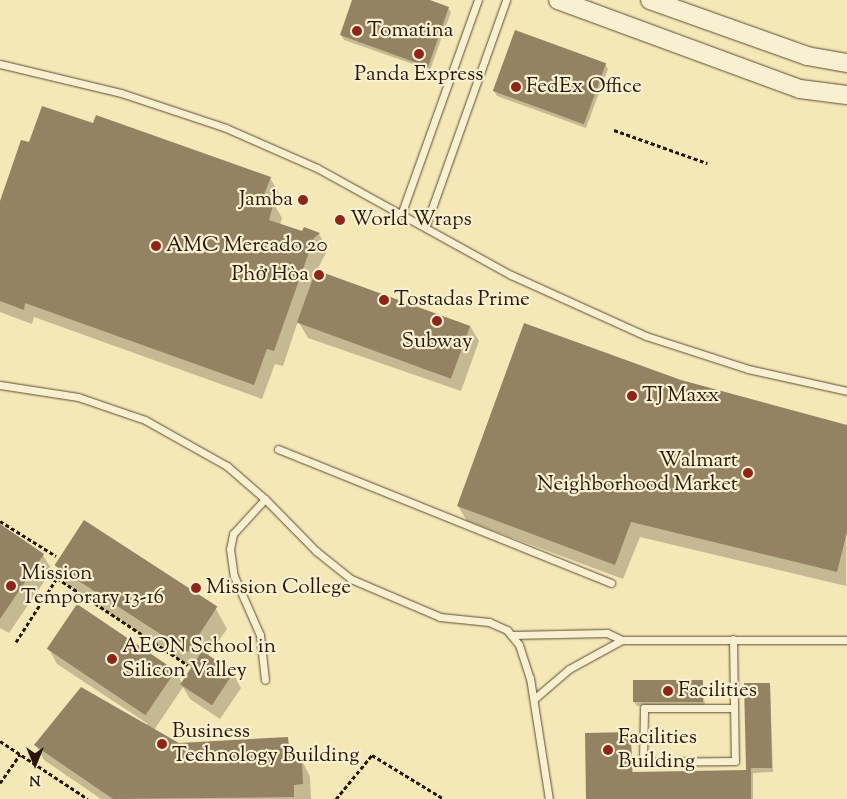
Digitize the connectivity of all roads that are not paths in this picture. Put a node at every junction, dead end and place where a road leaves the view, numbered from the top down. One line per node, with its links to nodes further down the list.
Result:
1 (478, 0): 8 (lane)
2 (506, 0): 9 (lane)
3 (558, 0): 7 (street)
4 (650, 0): 5 (street)
5 (847, 63)
6 (0, 64): 8 (lane)
7 (847, 95)
8 (402, 212): 9 (lane)
9 (426, 225): 11 (lane)
10 (0, 385): 13 (lane)
11 (847, 391)
12 (278, 449): 14 (lane)
13 (265, 499): 15 (lane); 19 (lane)
14 (610, 583)
15 (511, 635): 17 (lane); 20 (lane)
16 (733, 639): 17 (lane); 18 (lane); 21 (lane)
17 (622, 640): 20 (lane)
18 (847, 640)
19 (265, 680)
20 (534, 699): 22 (lane)
21 (734, 708): 21 (lane)
22 (549, 799)

